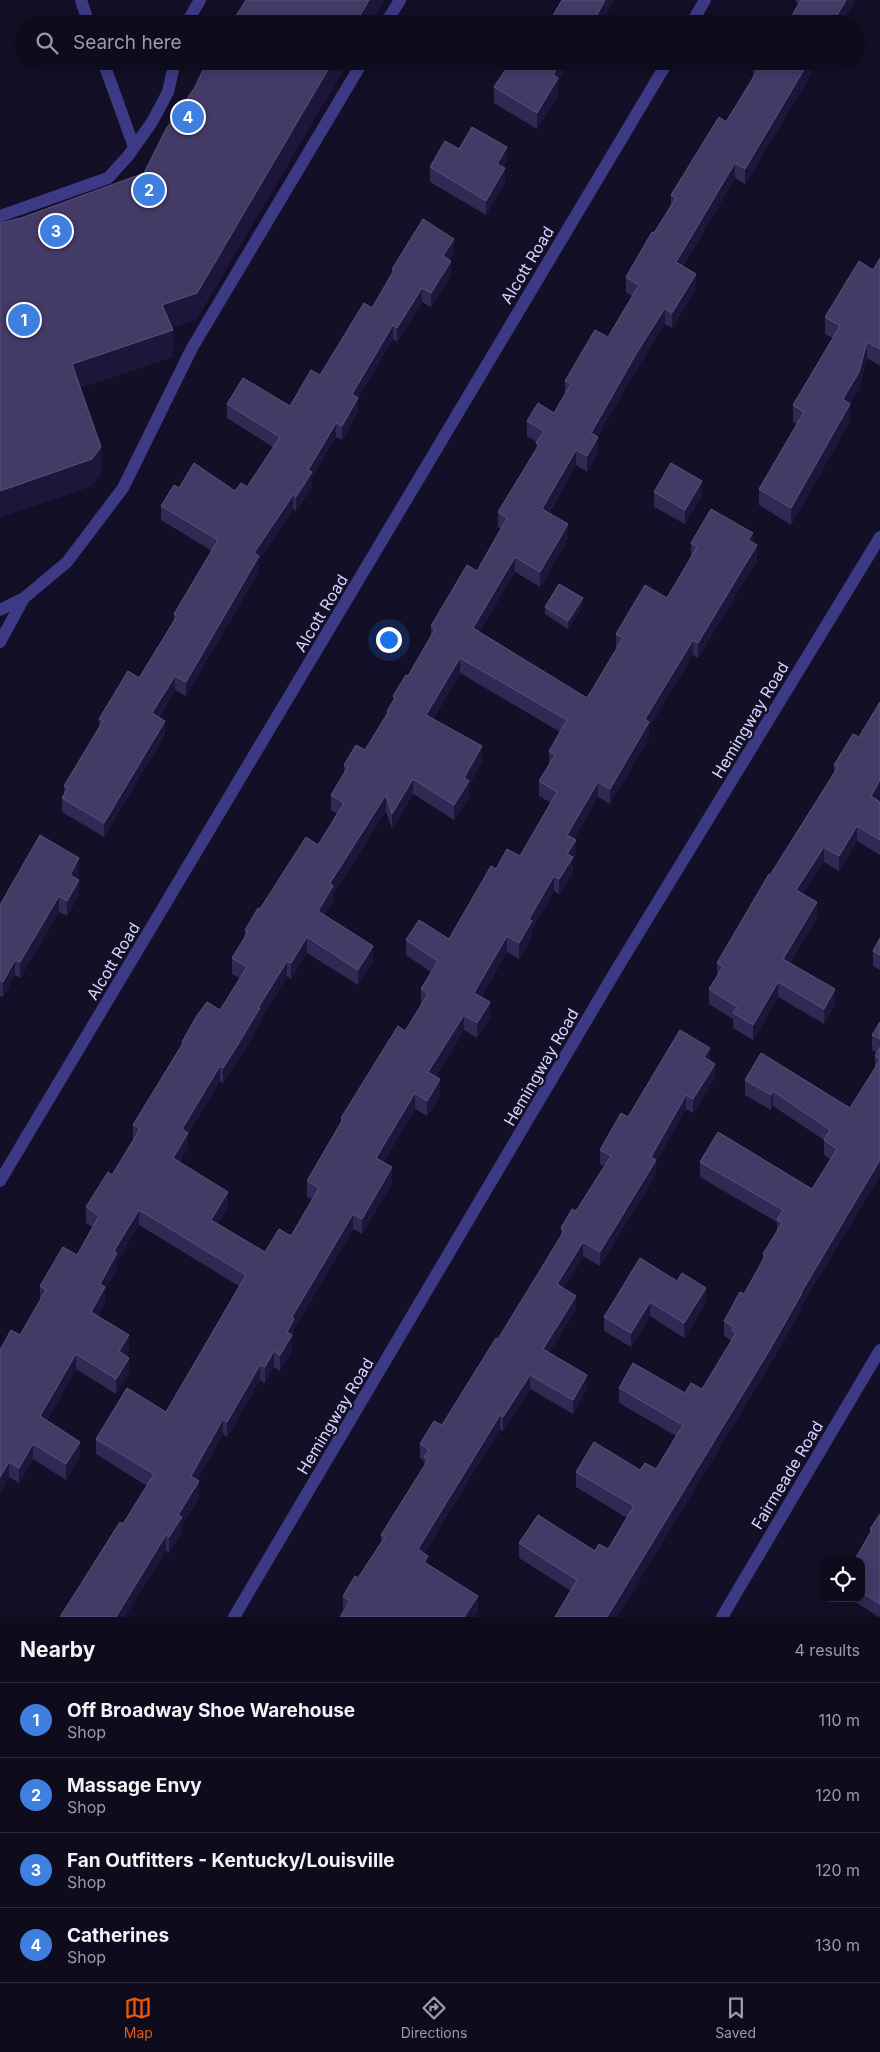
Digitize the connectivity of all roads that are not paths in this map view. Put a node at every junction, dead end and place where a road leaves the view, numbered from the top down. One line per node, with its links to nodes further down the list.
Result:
1 (81, 0): 5 (street)
2 (200, 0): 6 (street)
3 (400, 0): 7 (street)
4 (705, 0): 8 (street)
5 (87, 15)
6 (191, 15)
7 (391, 15)
8 (696, 15)
9 (106, 70): 13 (street)
10 (173, 70): 13 (street)
11 (358, 70): 16 (street)
12 (663, 70): 19 (street, Alcott Road)
13 (134, 147): 14 (street)
14 (0, 216)
15 (880, 537): 21 (street, Hemingway Road)
16 (24, 598): 17 (street); 18 (street)
17 (0, 610)
18 (0, 642)
19 (0, 1181)
20 (880, 1350): 22 (street, Fairmeade Road)
21 (234, 1617)
22 (722, 1617)

